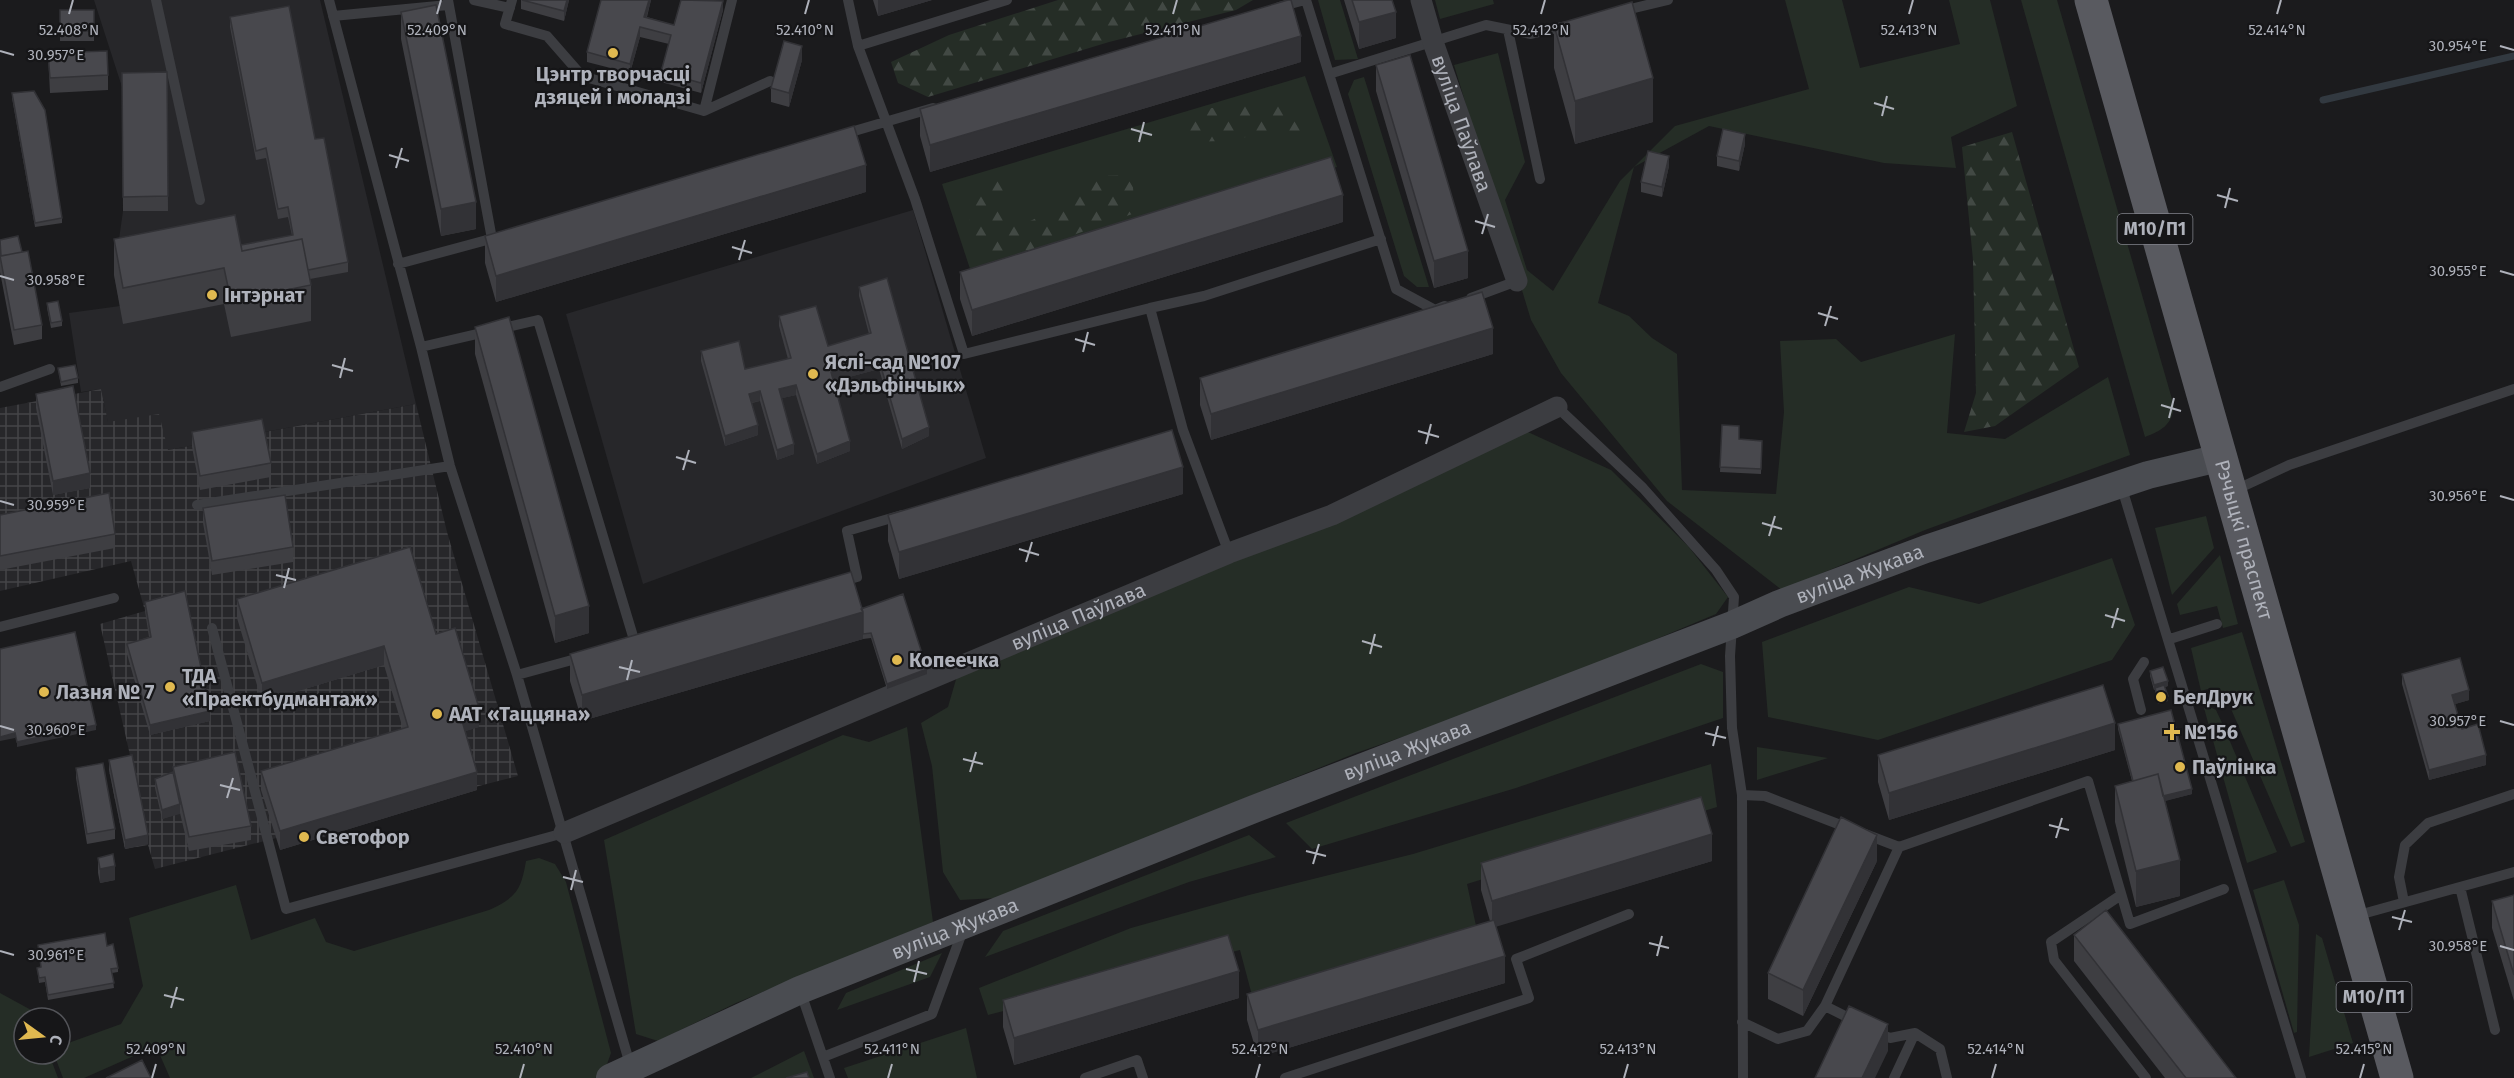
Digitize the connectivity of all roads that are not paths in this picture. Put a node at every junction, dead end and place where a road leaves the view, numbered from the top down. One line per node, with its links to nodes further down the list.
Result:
1 (156, 0): 27 (lane)
2 (329, 0): 15 (lane)
3 (474, 0): 12 (lane)
4 (732, 0): 23 (lane)
5 (848, 0): 19 (lane)
6 (1007, 0): 19 (lane)
7 (1305, 0): 13 (lane); 20 (lane)
8 (1421, 0): 18 (street, вуліца Паўлава)
9 (1668, 0): 14 (lane)
10 (2091, 0): 41 (main road, Рэчыцкі праспект / М10/П1)
11 (448, 3): 15 (lane); 29 (lane)
12 (511, 4): 23 (lane)
13 (1271, 10)
14 (1609, 15)
15 (333, 16): 31 (lane)
16 (1575, 23): 17 (lane)
17 (1508, 30): 18 (lane); 26 (lane)
18 (1433, 42): 20 (lane); 32 (street, вуліца Паўлава)
19 (858, 46): 24 (lane)
20 (1329, 74): 30 (lane)
21 (770, 81): 23 (lane)
22 (943, 105): 24 (lane)
23 (704, 111)
24 (887, 122): 25 (lane); 33 (lane)
25 (831, 138)
26 (1540, 179)
27 (200, 200)
28 (514, 232): 29 (lane)
29 (492, 239): 31 (lane)
30 (1381, 239): 32 (lane); 33 (lane)
31 (398, 264): 34 (lane)
32 (1517, 281)
33 (1150, 308): 39 (lane)
34 (421, 347): 42 (lane); 55 (lane)
35 (50, 369): 36 (lane)
36 (0, 387)
37 (2514, 389): 44 (lane)
38 (1557, 407): 47 (street, вуліца Паўлава); 51 (lane)
39 (1184, 430): 40 (lane); 47 (lane)
40 (1172, 434)
41 (2220, 458): 43 (street, вуліца Жукава); 44 (main road, Рэчыцкі праспект / М10/П1)
42 (450, 466): 45 (lane); 58 (lane)
43 (2121, 484): 51 (street, вуліца Жукава); 54 (lane)
44 (2231, 492): 70 (main road, Рэчыцкі праспект / М10/П1)
45 (197, 505)
46 (914, 511): 48 (lane)
47 (1229, 553): 62 (street, вуліца Паўлава)
48 (824, 587)
49 (114, 598): 52 (lane)
50 (2217, 624): 54 (lane)
51 (1732, 625): 61 (lane); 71 (street, вуліца Жукава)
52 (0, 627)
53 (212, 628): 62 (lane)
54 (2170, 639): 88 (lane)
55 (646, 640)
56 (593, 654): 58 (lane)
57 (2144, 662): 59 (lane)
58 (518, 675): 62 (lane)
59 (2141, 710)
60 (2514, 794): 68 (lane)
61 (1742, 795): 63 (lane); 74 (lane)
62 (564, 832): 78 (lane)
63 (1899, 847): 67 (lane); 73 (lane)
64 (2514, 872): 65 (lane)
65 (2460, 887): 68 (lane); 75 (lane)
66 (2224, 890): 67 (lane)
67 (2121, 895): 87 (lane)
68 (2404, 902): 70 (lane)
69 (1629, 914): 79 (lane)
70 (2351, 917): 89 (main road, Рэчыцкі праспект / М10/П1)
71 (966, 924): 72 (street, вуліца Жукава); 77 (lane)
72 (800, 990): 77 (lane); 78 (street, вуліца Жукава)
73 (1825, 1006): 74 (lane); 76 (lane)
74 (1742, 1022): 84 (lane)
75 (2495, 1030)
76 (1915, 1033): 85 (lane); 86 (lane)
77 (823, 1057): 80 (lane)
78 (620, 1073)
79 (1312, 1074): 83 (lane)
80 (830, 1078)
81 (1085, 1078): 82 (lane)
82 (1143, 1078)
83 (1285, 1078)
84 (1743, 1078)
85 (1894, 1078)
86 (1947, 1078)
87 (2146, 1078)
88 (2301, 1078)
89 (2397, 1078)

